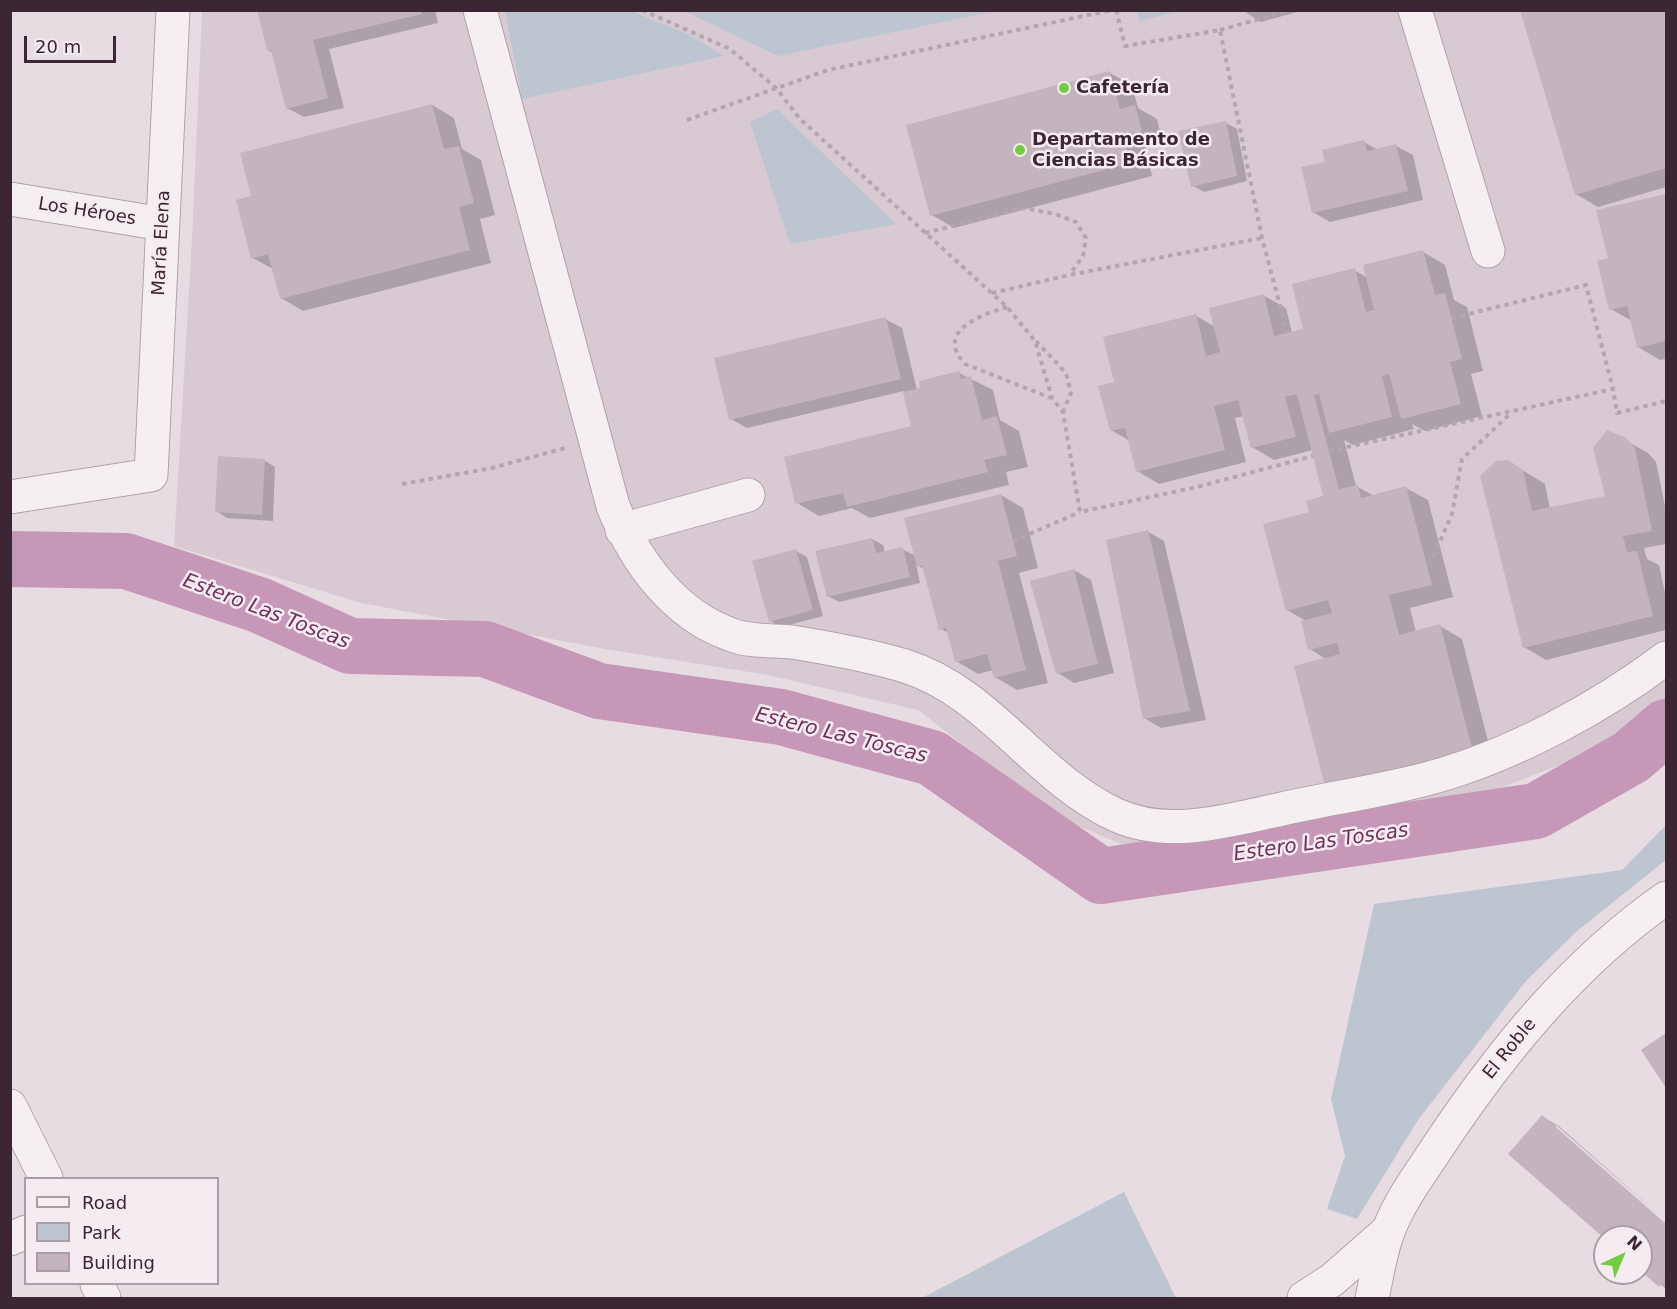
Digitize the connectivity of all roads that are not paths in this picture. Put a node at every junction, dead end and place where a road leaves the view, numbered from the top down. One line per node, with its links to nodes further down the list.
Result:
1 (174, 10): 5 (street, María Elena)
2 (480, 10): 9 (street)
3 (1415, 10): 6 (street)
4 (10, 199): 5 (street, Los Héroes)
5 (163, 224): 8 (street, María Elena)
6 (1488, 251)
7 (748, 495): 9 (street)
8 (10, 497)
9 (622, 530): 10 (street)
10 (1666, 658)
11 (1666, 898): 14 (street, El Roble)
12 (10, 1106): 13 (street)
13 (45, 1177)
14 (1388, 1230): 19 (street, El Roble); 20 (street, El Roble)
15 (24, 1233): 16 (street)
16 (10, 1239)
17 (97, 1285): 18 (street)
18 (104, 1299)
19 (1304, 1299)
20 (1372, 1299)

